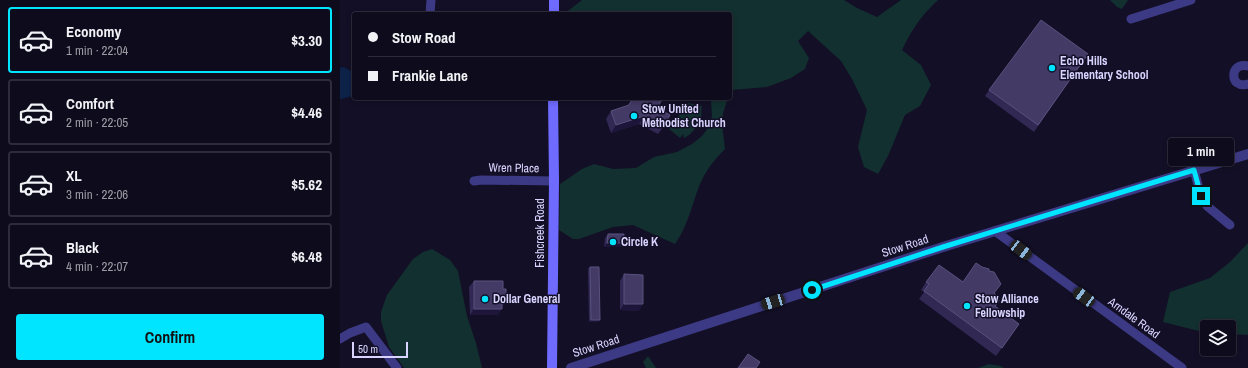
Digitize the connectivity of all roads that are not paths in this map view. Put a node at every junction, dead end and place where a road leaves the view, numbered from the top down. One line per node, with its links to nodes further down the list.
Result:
1 (431, 0): 4 (street)
2 (554, 0): 5 (main road)
3 (1191, 0): 6 (street)
4 (430, 12)
5 (554, 12)
6 (1131, 19)
7 (1248, 66): 8 (street)
8 (1248, 84)
9 (553, 100): 13 (main road, Fishcreek Road)
10 (1248, 154): 11 (street, Stow Road)
11 (1194, 170): 14 (street); 15 (street, Stow Road)
12 (474, 181): 13 (street, Wren Place)
13 (554, 181): 18 (main road, Fishcreek Road)
14 (1230, 225)
15 (995, 231): 19 (street, Stow Road); 20 (street, Arndale Road)
16 (340, 339): 17 (street)
17 (397, 368)
18 (552, 368)
19 (571, 368)
20 (1182, 368)

